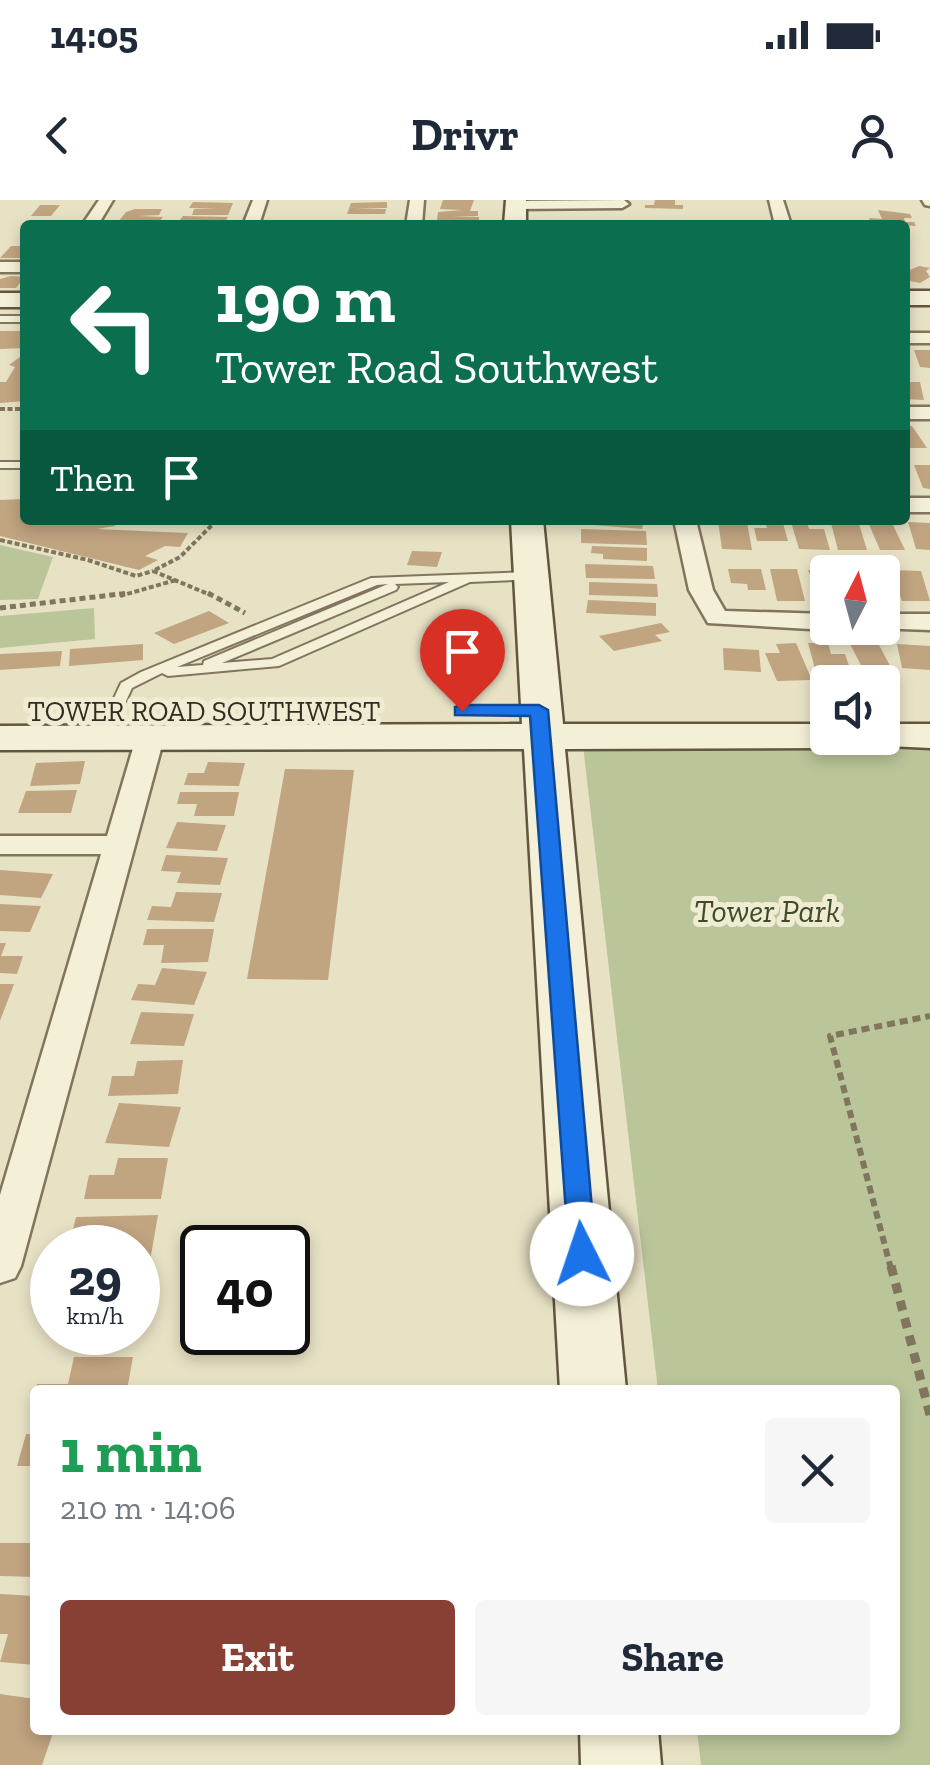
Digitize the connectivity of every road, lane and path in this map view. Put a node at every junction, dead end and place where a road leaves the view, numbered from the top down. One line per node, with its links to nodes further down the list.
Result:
1 (622, 202): 2 (street)
2 (515, 210)
3 (212, 525): 7 (path)
4 (527, 525): 9 (street)
5 (686, 525): 15 (street)
6 (0, 540): 7 (path)
7 (153, 572): 12 (path)
8 (474, 576): 9 (lane); 11 (lane); 18 (lane)
9 (530, 576): 26 (street)
10 (416, 577): 11 (lane); 19 (lane); 20 (lane)
11 (450, 577): 18 (lane)
12 (177, 580): 13 (path); 14 (path)
13 (0, 608)
14 (257, 620)
15 (810, 621)
16 (900, 622): 17 (street)
17 (930, 622)
18 (230, 669): 19 (lane)
19 (194, 670): 20 (lane)
20 (153, 672): 23 (lane)
21 (900, 710): 22 (street)
22 (930, 710)
23 (114, 711): 25 (street, TOWER ROAD SOUTHWEST); 26 (street, TOWER ROAD SOUTHWEST)
24 (810, 711): 26 (street, TOWER ROAD SOUTHWEST)
25 (0, 712)
26 (541, 724): 27 (street, TOWER ROAD SOUTHWEST); 31 (street, TOWER ROAD SOUTHWEST); 36 (street)
27 (810, 735)
28 (900, 736): 29 (street)
29 (930, 736)
30 (0, 738): 31 (street, TOWER ROAD SOUTHWEST)
31 (150, 738): 33 (street)
32 (0, 845): 33 (street)
33 (118, 845): 35 (street)
34 (930, 1016): 37 (path)
35 (0, 1266)
36 (592, 1385)
37 (930, 1414)
38 (619, 1735): 39 (street)
39 (621, 1765)

